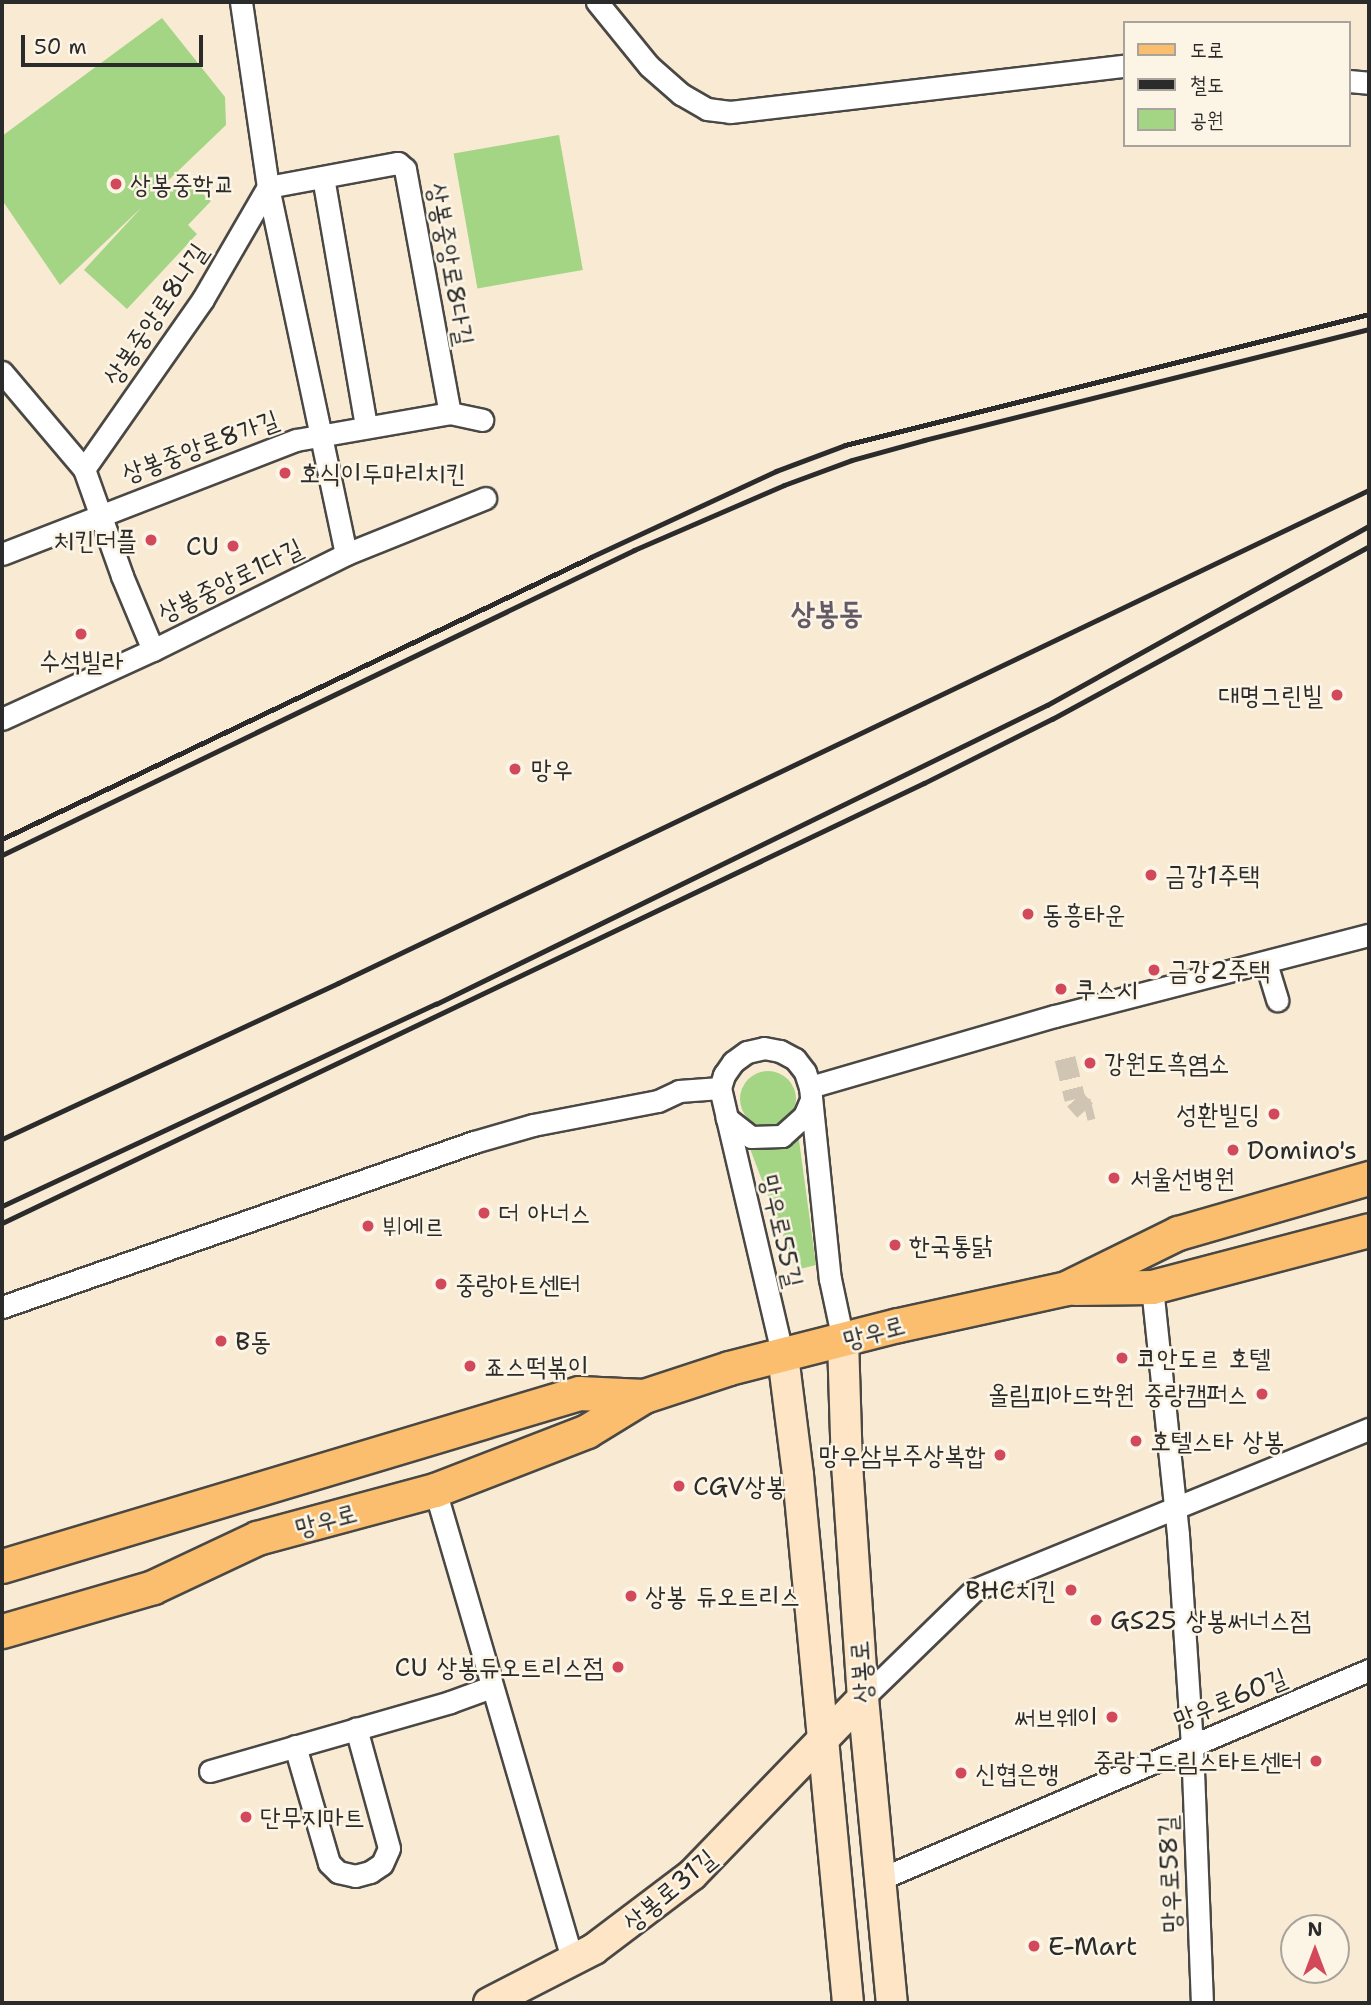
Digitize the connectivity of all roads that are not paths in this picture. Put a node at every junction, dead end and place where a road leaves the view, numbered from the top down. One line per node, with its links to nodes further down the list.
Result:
1 (241, 2): 7 (street)
2 (597, 2): 3 (street)
3 (1122, 66)
4 (1350, 81): 5 (street)
5 (1369, 83)
6 (323, 177): 7 (street, 상봉중앙로8다길); 9 (street, 상봉중앙로8다길); 11 (street)
7 (268, 187): 12 (street); 13 (street, 상봉중앙로8나길)
8 (2, 372): 13 (street, 상봉중앙로8가길)
9 (450, 414): 10 (street); 11 (street)
10 (482, 420)
11 (366, 426): 12 (street)
12 (322, 433): 15 (street, 상봉중앙로8가길); 17 (street)
13 (84, 469): 15 (street, 상봉중앙로8가길)
14 (485, 498): 17 (street, 상봉중앙로1다길)
15 (99, 514): 16 (street, 상봉중앙로8가길); 18 (street, 상봉중앙로8가길)
16 (2, 554)
17 (345, 554): 18 (street, 상봉중앙로1다길)
18 (153, 650): 19 (street, 상봉중앙로1다길)
19 (2, 719)
20 (1369, 935): 21 (street)
21 (1266, 963): 22 (street); 23 (street)
22 (1277, 1000)
23 (810, 1094): 24 (street, 망우로55길); 24 (street, 망우로55길); 30 (street, 망우로55길)
24 (723, 1105): 29 (street); 31 (street, 망우로55길)
25 (1369, 1178): 28 (main road, 망우로)
26 (1369, 1230): 27 (main road, 망우로)
27 (1152, 1287): 28 (main road, 망우로); 35 (street, 망우로58길)
28 (1066, 1288): 30 (main road, 망우로)
29 (2, 1307)
30 (843, 1340): 31 (main road, 망우로); 40 (main road, 상봉로)
31 (783, 1356): 32 (main road, 망우로); 42 (main road, 상봉로)
32 (644, 1396): 34 (main road, 망우로); 36 (main road, 망우로)
33 (1369, 1429): 35 (street)
34 (435, 1490): 37 (main road, 망우로); 39 (street)
35 (1174, 1509): 40 (street); 43 (street, 망우로58길)
36 (2, 1566)
37 (2, 1631)
38 (1369, 1670): 43 (street, 망우로60길)
39 (491, 1687): 41 (street); 47 (street)
40 (863, 1698): 42 (main road, 상봉로31길); 46 (main road, 상봉로)
41 (356, 1728): 44 (street); 44 (street)
42 (824, 1742): 47 (main road, 상봉로31길); 49 (main road, 상봉로)
43 (1192, 1744): 46 (street, 망우로60길); 51 (street, 망우로58길)
44 (295, 1746): 45 (street)
45 (210, 1771)
46 (880, 1879): 50 (main road, 상봉로)
47 (573, 1961): 48 (main road, 상봉로31길)
48 (489, 2003)
49 (848, 2003)
50 (892, 2003)
51 (1202, 2003)

